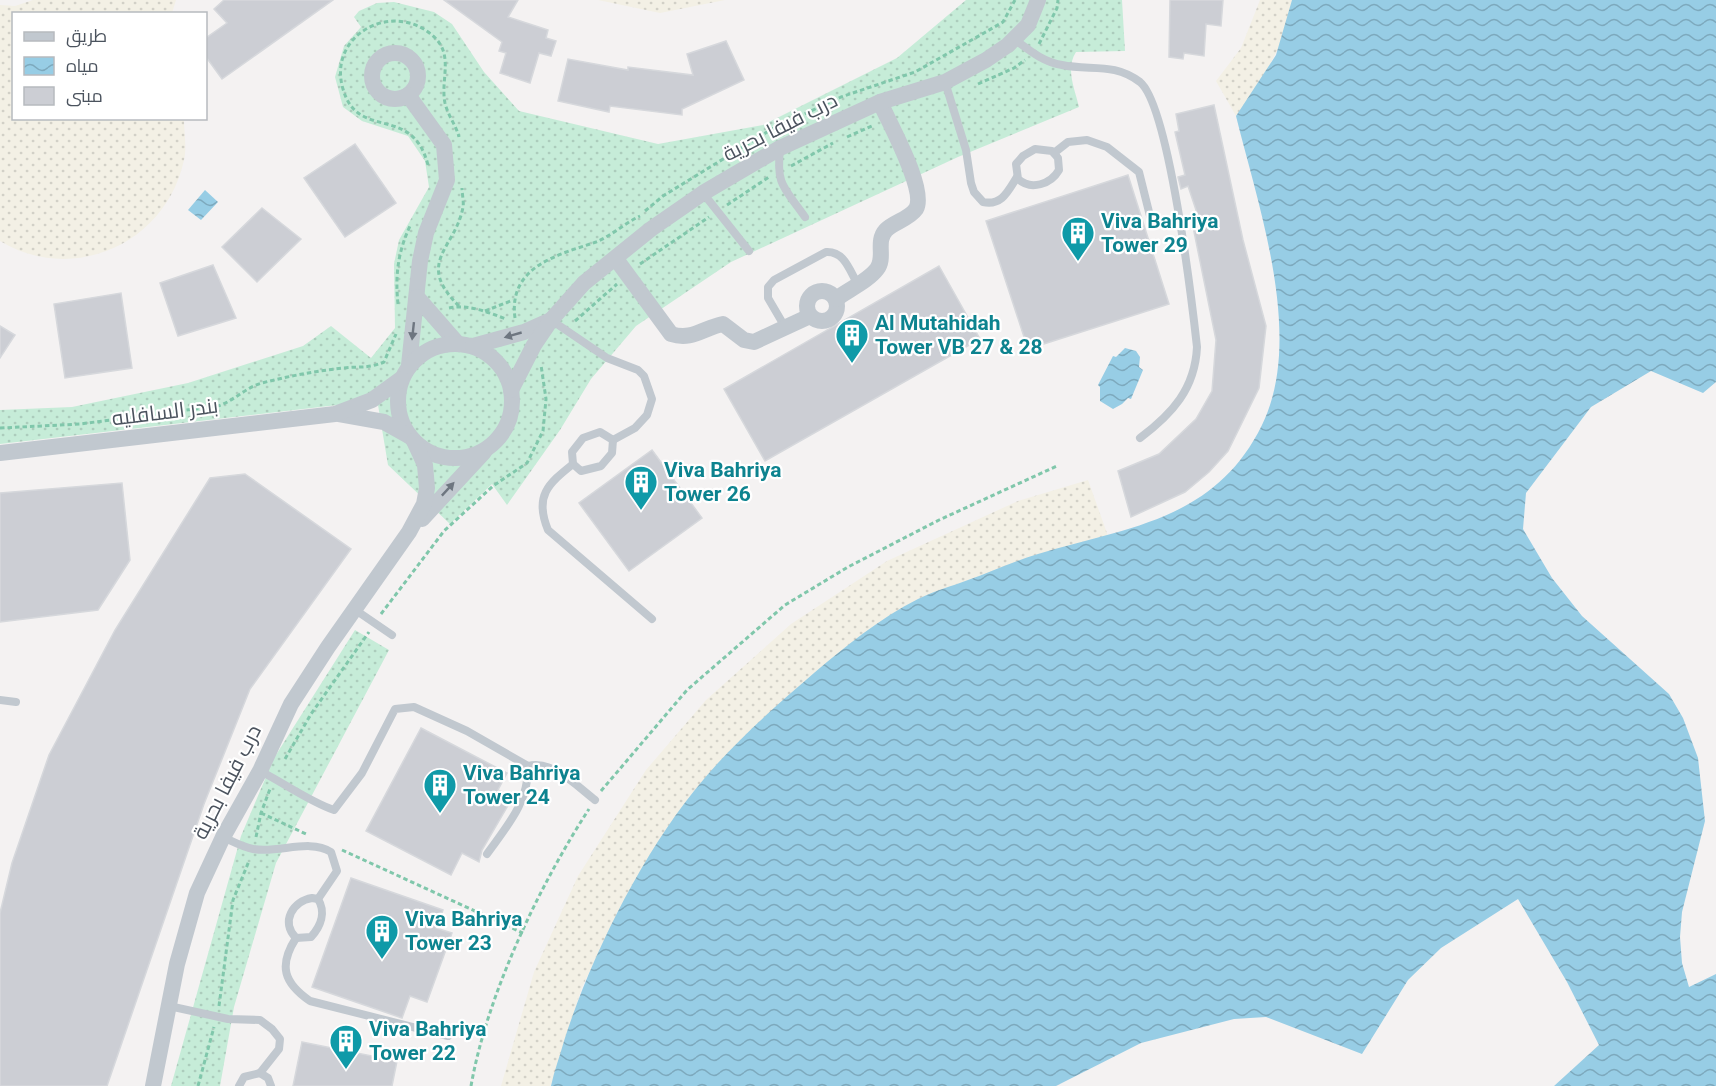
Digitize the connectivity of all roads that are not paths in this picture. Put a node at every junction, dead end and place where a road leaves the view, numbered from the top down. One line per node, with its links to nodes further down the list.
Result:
1 (1038, 0): 2 (street, درب فيفا بحرية)
2 (1014, 39): 3 (street, درب فيفا بحرية); 25 (lane)
3 (947, 89): 5 (street, درب فيفا بحرية); 8 (lane)
4 (408, 95): 15 (street)
5 (880, 102): 6 (street, درب فيفا بحرية); 14 (street)
6 (780, 148): 9 (street, درب فيفا بحرية); 11 (lane)
7 (1054, 153): 8 (lane); 8 (lane); 10 (lane)
8 (1017, 177)
9 (703, 193): 12 (lane); 13 (street, درب فيفا بحرية)
10 (1150, 216)
11 (805, 217)
12 (750, 251)
13 (616, 259): 18 (street, درب فيفا بحرية); 19 (street)
14 (857, 283): 16 (street); 19 (lane)
15 (417, 297): 21 (street); 22 (street, one-way to 22)
16 (836, 299): 17 (street); 17 (street)
17 (810, 316): 19 (street)
18 (551, 320): 20 (street, درب فيفا بحرية); 27 (lane)
19 (785, 327)
20 (529, 339): 21 (street, one-way to 21); 23 (street, درب فيفا بحرية)
21 (466, 345): 22 (street); 23 (street)
22 (405, 372): 24 (street, بندر السافليه); 26 (street)
23 (511, 390): 28 (street)
24 (335, 414): 26 (street, بندر السافليه); 29 (street, بندر السافليه)
25 (1140, 438)
26 (411, 439): 28 (street); 31 (street, درب فيفا بحرية)
27 (613, 440): 30 (lane); 30 (lane)
28 (488, 448): 31 (street, درب فيفا بحرية, one-way to 28)
29 (0, 453)
30 (573, 464): 33 (lane)
31 (409, 532): 32 (street, درب فيفا بحرية)
32 (354, 609): 34 (lane); 38 (street, درب فيفا بحرية)
33 (652, 619)
34 (392, 635)
35 (0, 700): 36 (lane)
36 (15, 702)
37 (528, 766): 38 (lane); 39 (lane); 41 (lane)
38 (267, 775): 40 (street, درب فيفا بحرية)
39 (595, 800)
40 (223, 837): 42 (lane); 44 (street, درب فيفا بحرية)
41 (487, 854)
42 (318, 899): 43 (lane); 43 (lane)
43 (296, 938): 45 (lane)
44 (169, 1006): 46 (lane); 47 (street, درب فيفا بحرية)
45 (448, 1036)
46 (260, 1073): 48 (lane); 49 (lane)
47 (153, 1085)
48 (238, 1086)
49 (271, 1086)

